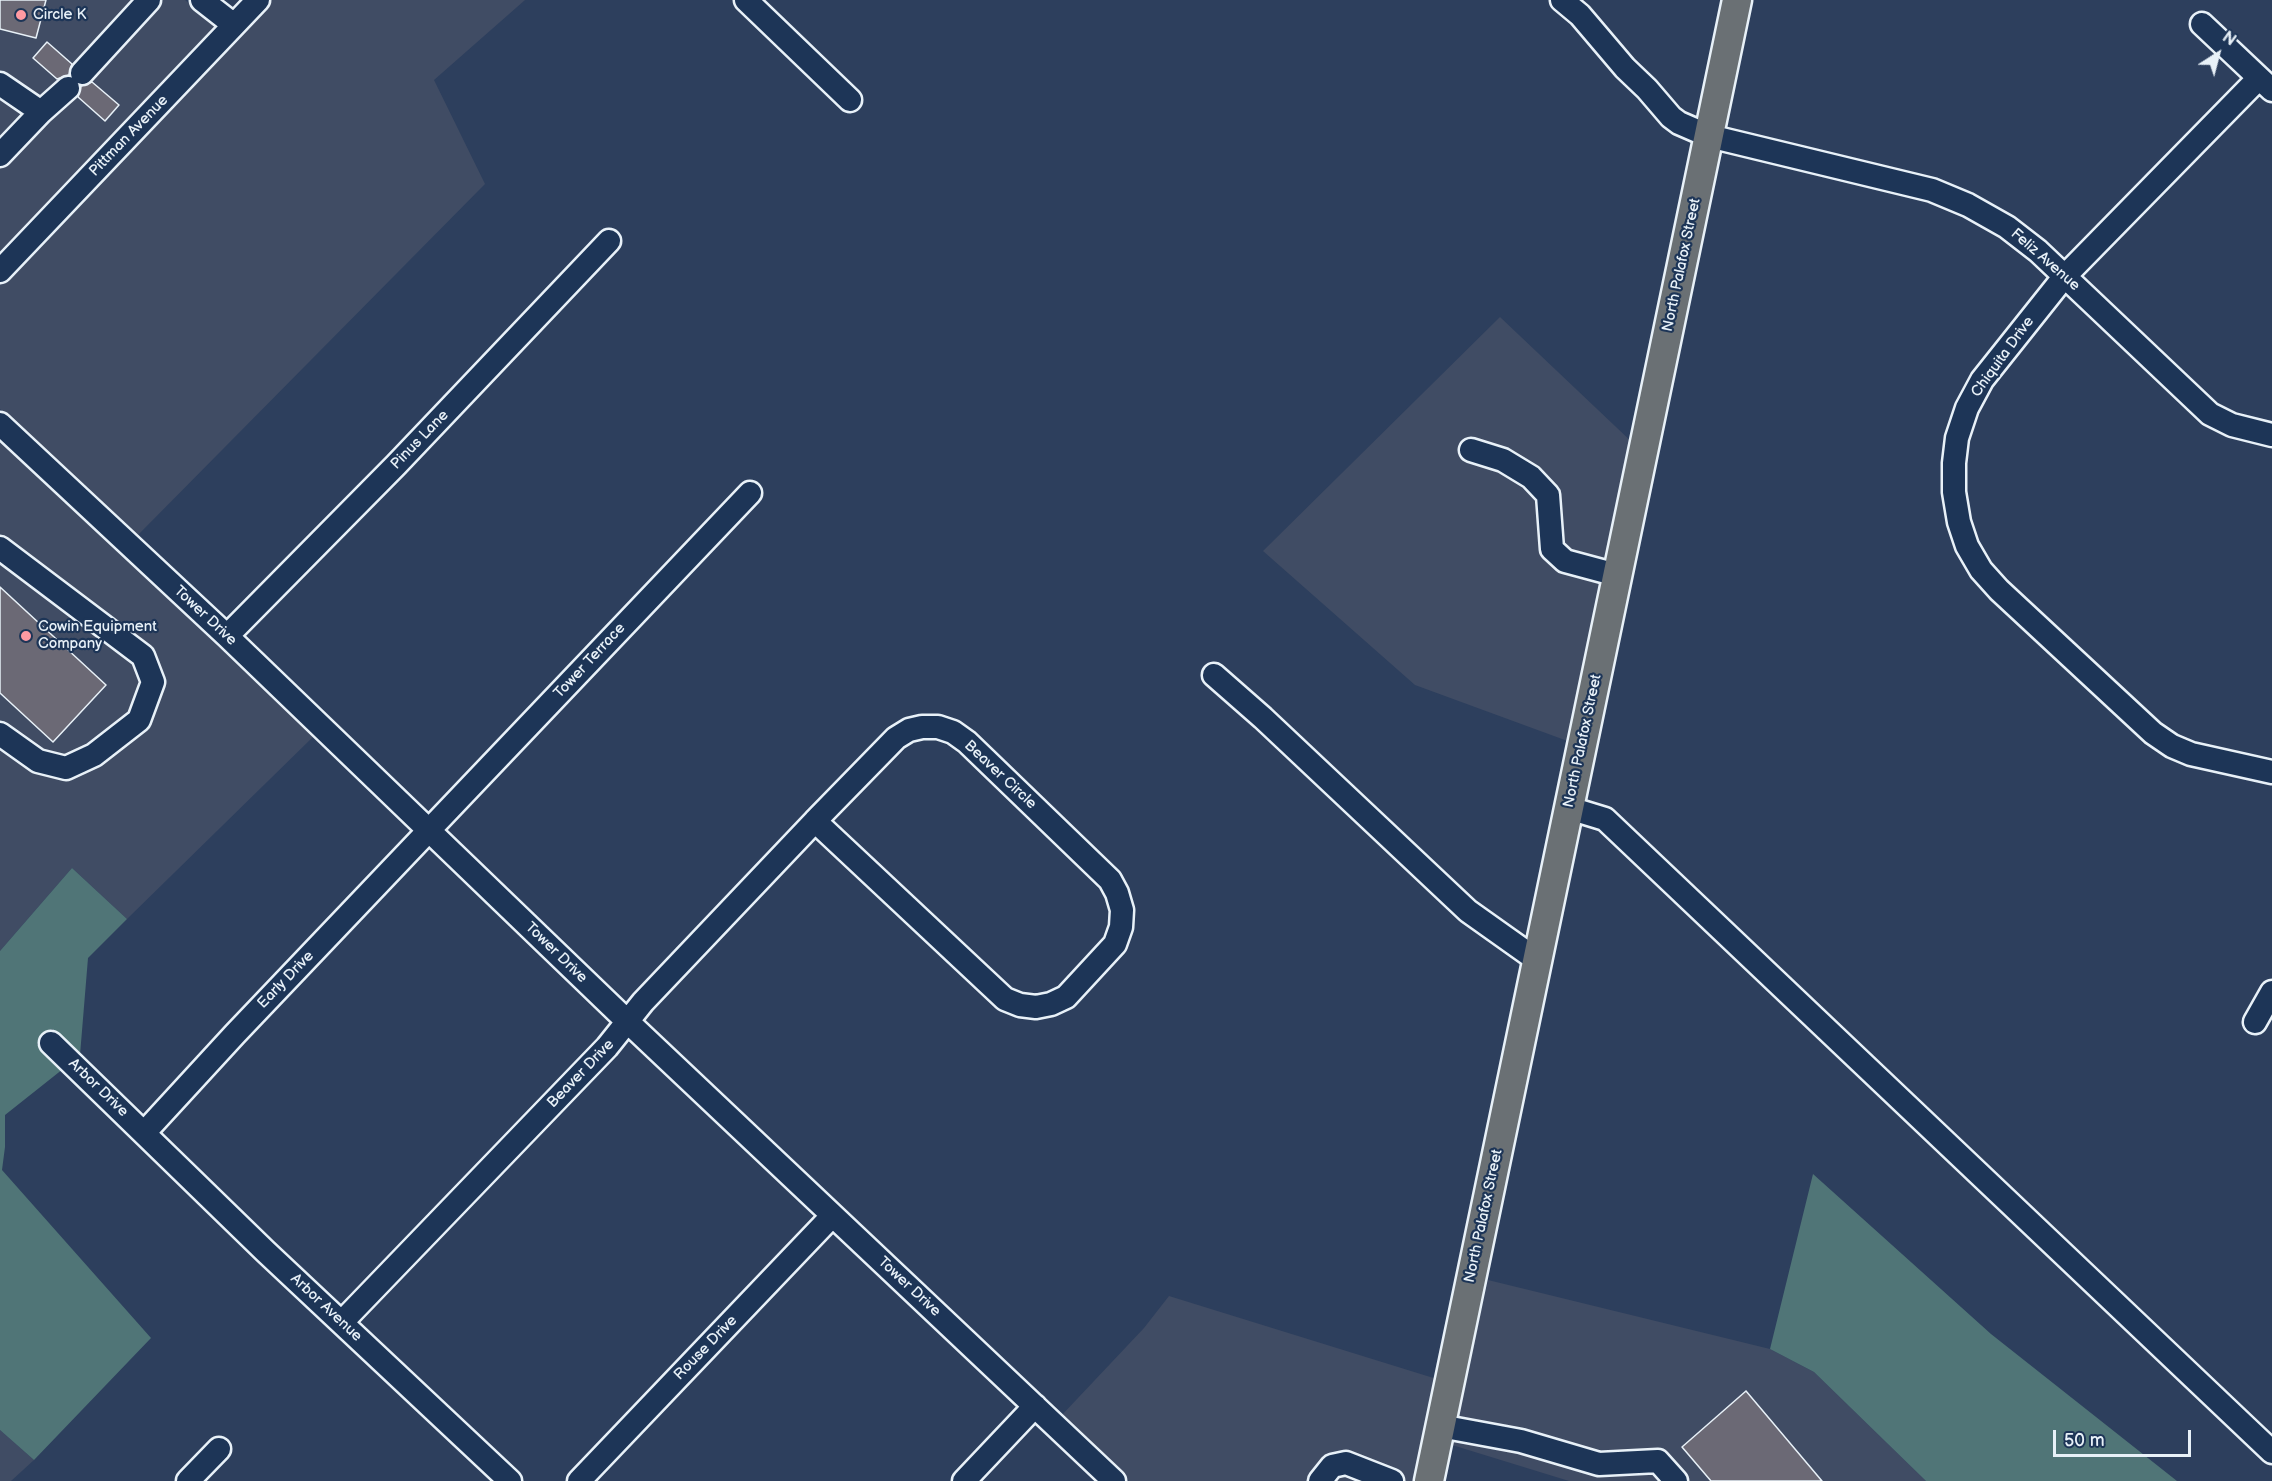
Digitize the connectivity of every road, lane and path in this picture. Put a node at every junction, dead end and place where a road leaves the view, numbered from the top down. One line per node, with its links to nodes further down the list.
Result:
1 (202, 0): 8 (street)
2 (258, 0): 8 (street, Pittman Avenue)
3 (746, 0): 11 (street)
4 (1562, 0): 13 (street, Feliz Avenue)
5 (1737, 0): 13 (main road, North Palafox Street)
6 (136, 4): 12 (street)
7 (2202, 24): 10 (street)
8 (234, 25): 16 (street, Pittman Avenue)
9 (0, 84): 12 (street)
10 (2265, 84): 17 (street, Chiquita Drive)
11 (850, 100)
12 (41, 112): 14 (street)
13 (1709, 136): 17 (street, Feliz Avenue); 23 (main road, North Palafox Street)
14 (0, 155)
15 (609, 241): 24 (street, Pinus Lane)
16 (0, 271)
17 (2064, 277): 19 (street, Feliz Avenue); 27 (street, Chiquita Drive)
18 (0, 423): 24 (street, Tower Drive)
19 (2272, 435)
20 (1471, 450): 23 (street)
21 (750, 493): 30 (street, Tower Terrace)
22 (0, 548): 26 (street)
23 (1617, 575): 28 (main road, North Palafox Street)
24 (227, 636): 30 (street, Tower Drive)
25 (1214, 675): 31 (street)
26 (0, 734)
27 (2272, 772)
28 (1569, 808): 31 (main road, North Palafox Street); 42 (street)
29 (815, 821): 29 (street, Beaver Circle); 33 (street, Beaver Drive)
30 (429, 830): 33 (street, Tower Drive); 36 (street, Early Drive)
31 (1537, 960): 40 (main road, North Palafox Street)
32 (2272, 992): 34 (street)
33 (628, 1022): 37 (street, Tower Drive); 38 (street, Beaver Drive)
34 (2255, 1022)
35 (51, 1043): 36 (street, Arbor Drive)
36 (144, 1133): 38 (street, Arbor Avenue)
37 (832, 1216): 39 (street, Tower Drive); 46 (street, Rouse Drive)
38 (342, 1322): 45 (street, Arbor Avenue)
39 (1035, 1406): 47 (street); 48 (street, Tower Drive)
40 (1440, 1426): 43 (street); 51 (main road, North Palafox Street)
41 (219, 1449): 44 (street)
42 (2272, 1452)
43 (1599, 1464): 52 (street); 53 (street)
44 (188, 1481)
45 (510, 1481)
46 (579, 1481)
47 (964, 1481)
48 (1114, 1481)
49 (1320, 1481): 50 (street)
50 (1392, 1481)
51 (1429, 1481)
52 (1614, 1481)
53 (1676, 1481)

